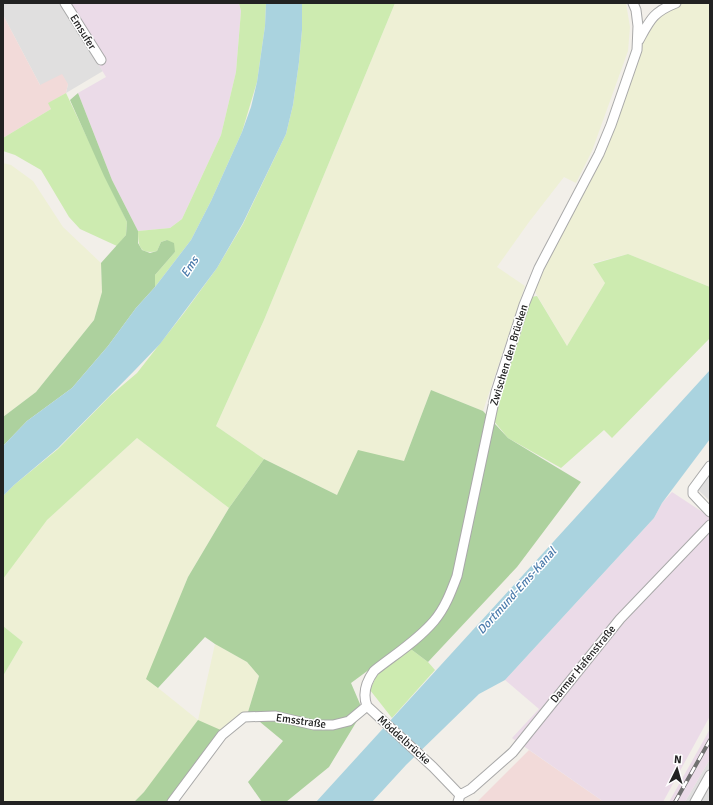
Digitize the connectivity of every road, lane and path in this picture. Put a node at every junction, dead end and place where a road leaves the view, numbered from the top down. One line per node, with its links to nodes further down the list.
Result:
1 (65, 3): 5 (street, Emsufer)
2 (633, 3): 4 (street, Zwischen den Brücken)
3 (676, 3): 4 (street)
4 (638, 41): 9 (street, Zwischen den Brücken)
5 (101, 60)
6 (710, 466): 7 (street)
7 (710, 512)
8 (710, 525): 11 (street, Darmer Hafenstraße)
9 (367, 706): 11 (street, Möddelbrücke); 12 (street, Emsstraße)
10 (710, 775): 13 (street)
11 (458, 800)
12 (172, 802)
13 (695, 802)

